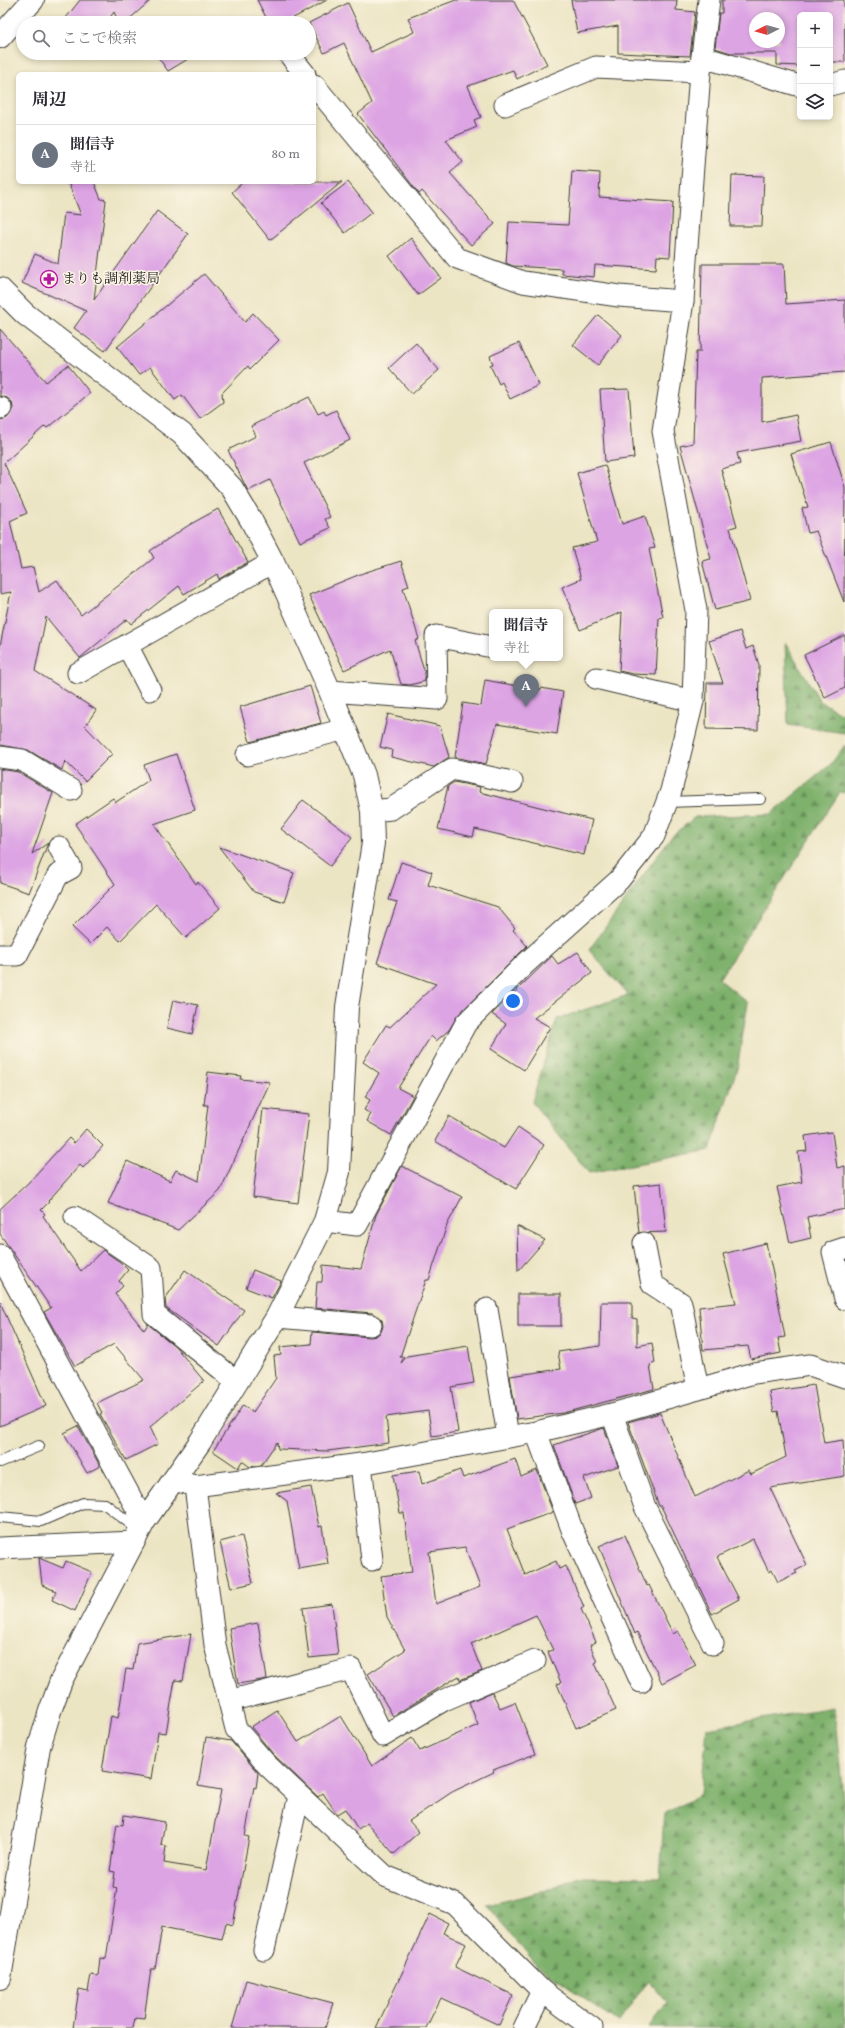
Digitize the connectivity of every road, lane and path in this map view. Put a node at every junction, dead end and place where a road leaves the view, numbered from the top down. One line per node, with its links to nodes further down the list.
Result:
1 (32, 0): 3 (street)
2 (709, 0): 7 (street)
3 (18, 16)
4 (16, 18): 5 (street)
5 (0, 37)
6 (294, 60): 8 (street)
7 (701, 65): 11 (street); 13 (street); 15 (street)
8 (303, 72)
9 (845, 81): 10 (street)
10 (833, 84)
11 (797, 85)
12 (316, 87): 15 (street)
13 (505, 105)
14 (0, 289): 16 (street)
15 (683, 301): 23 (street)
16 (273, 562): 17 (street); 22 (street)
17 (127, 645): 19 (street); 21 (street)
18 (489, 646): 22 (street)
19 (78, 673)
20 (596, 678): 23 (street)
21 (150, 690)
22 (330, 691): 24 (street)
23 (693, 701): 30 (street)
24 (345, 728): 25 (street); 31 (street)
25 (247, 755)
26 (0, 756): 28 (street)
27 (512, 782): 31 (street)
28 (71, 790)
29 (760, 799): 30 (lane)
30 (666, 802): 35 (street)
31 (372, 811): 35 (street)
32 (59, 847): 33 (street)
33 (0, 955)
34 (75, 1217): 44 (street)
35 (325, 1221): 41 (street)
36 (644, 1243): 45 (street)
37 (845, 1248): 39 (street)
38 (0, 1255): 55 (street)
39 (845, 1299)
40 (487, 1309): 48 (street)
41 (277, 1317): 42 (street); 44 (street)
42 (371, 1325)
43 (845, 1377): 45 (street)
44 (237, 1382): 52 (street)
45 (698, 1389): 46 (street)
46 (612, 1414): 47 (street); 58 (street)
47 (536, 1432): 48 (street); 60 (street)
48 (508, 1436): 51 (street)
49 (39, 1446): 50 (lane)
50 (0, 1462)
51 (361, 1464): 53 (street); 57 (street)
52 (174, 1480): 53 (street); 55 (street)
53 (195, 1486): 61 (street)
54 (0, 1517): 55 (lane)
55 (139, 1532): 56 (street); 64 (street)
56 (0, 1548)
57 (372, 1560)
58 (713, 1644)
59 (535, 1661): 61 (street)
60 (641, 1682)
61 (229, 1701): 62 (street)
62 (299, 1796): 63 (street); 65 (street)
63 (264, 1950)
64 (0, 1978)
65 (542, 1991): 66 (street); 67 (street)
66 (524, 2028)
67 (592, 2028)

